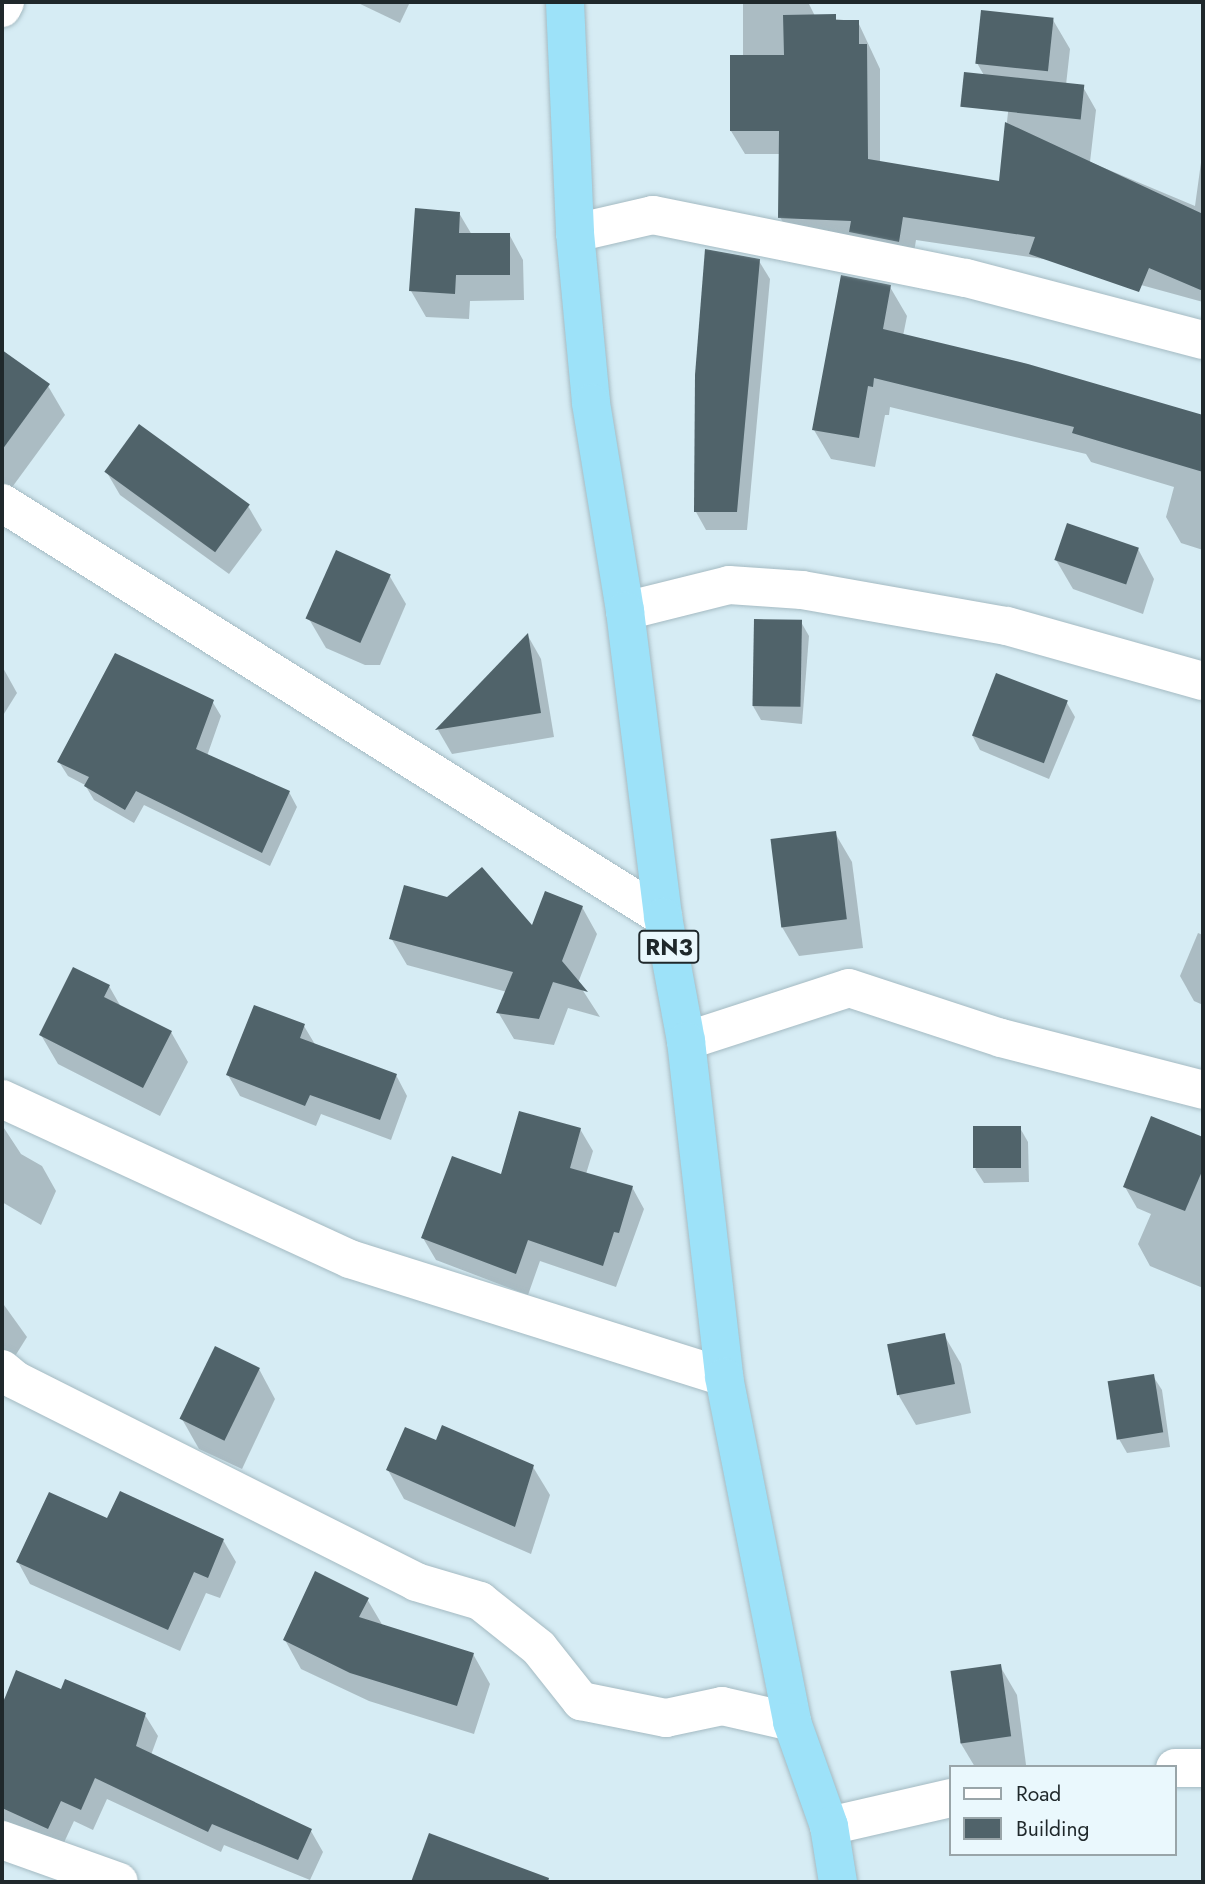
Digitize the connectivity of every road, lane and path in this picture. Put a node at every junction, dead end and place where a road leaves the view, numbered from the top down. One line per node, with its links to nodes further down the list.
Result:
1 (5, 2): 3 (street)
2 (565, 2): 4 (highway, RN3)
3 (2, 8)
4 (575, 233): 5 (street); 7 (highway, RN3)
5 (1203, 340)
6 (2, 503): 9 (street)
7 (625, 611): 8 (street); 9 (highway, RN3)
8 (1203, 681)
9 (663, 918): 10 (highway, RN3)
10 (686, 1041): 11 (street); 14 (highway, RN3)
11 (1203, 1090)
12 (2, 1098): 14 (street)
13 (2, 1369): 15 (street)
14 (724, 1377): 15 (highway, RN3)
15 (792, 1722): 19 (highway, RN3)
16 (1177, 1768): 17 (street)
17 (1203, 1768)
18 (950, 1798): 19 (street)
19 (829, 1826): 22 (highway, RN3)
20 (2, 1840): 21 (street)
21 (118, 1882)
22 (838, 1882)

